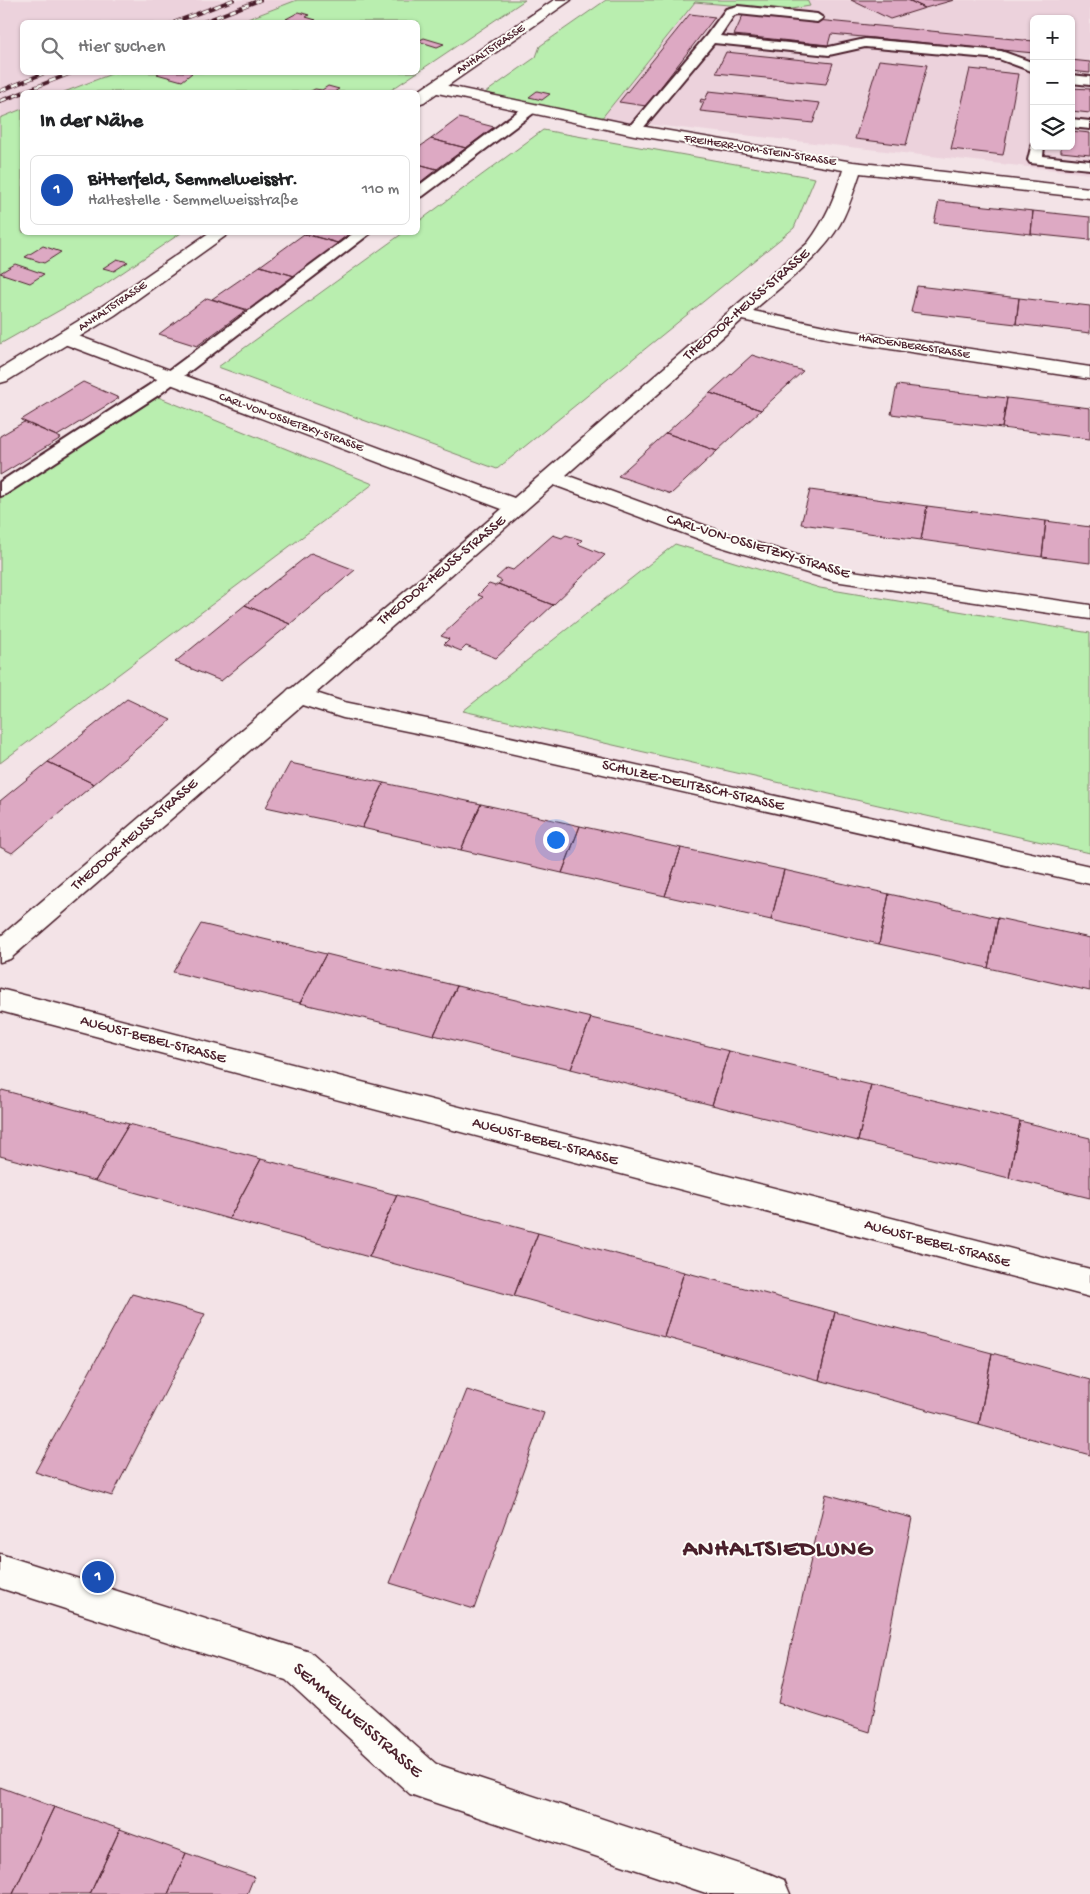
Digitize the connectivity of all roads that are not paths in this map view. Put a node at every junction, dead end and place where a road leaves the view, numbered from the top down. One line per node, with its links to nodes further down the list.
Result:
1 (564, 0): 7 (street, ANHALTSTRASSE)
2 (817, 18): 3 (lane)
3 (711, 39): 4 (lane); 12 (lane)
4 (1030, 66)
5 (1075, 79): 6 (lane)
6 (1090, 81)
7 (434, 88): 8 (street, ANHALTSTRASSE); 9 (street, FREIHERR-VOM-STEIN-STRASSE)
8 (420, 98)
9 (530, 109): 12 (street, FREIHERR-VOM-STEIN-STRASSE); 16 (lane)
10 (1075, 123): 11 (lane)
11 (1090, 125)
12 (634, 130): 15 (street, FREIHERR-VOM-STEIN-STRASSE)
13 (1037, 150): 14 (lane)
14 (1090, 165)
15 (853, 167): 17 (street, FREIHERR-VOM-STEIN-STRASSE); 20 (street, THEODOR-HEUSS-STRASSE)
16 (420, 192)
17 (1090, 193)
18 (218, 235): 21 (street, ANHALTSTRASSE)
19 (361, 235): 24 (lane)
20 (738, 314): 22 (street, HARDENBERGSTRASSE); 25 (street, THEODOR-HEUSS-STRASSE)
21 (66, 338): 23 (street, ANHALTSTRASSE); 24 (street, CARL-VON-OSSIETZKY-STRASSE)
22 (1090, 373)
23 (0, 376)
24 (171, 378): 26 (lane); 27 (street, CARL-VON-OSSIETZKY-STRASSE)
25 (551, 478): 27 (street, THEODOR-HEUSS-STRASSE); 28 (street, CARL-VON-OSSIETZKY-STRASSE)
26 (0, 490)
27 (517, 507): 29 (street, THEODOR-HEUSS-STRASSE)
28 (1090, 612)
29 (298, 694): 30 (street, SCHULZE-DELITZSCH-STRASSE); 31 (street, THEODOR-HEUSS-STRASSE)
30 (1090, 875)
31 (0, 952)
32 (0, 1000): 33 (street, AUGUST-BEBEL-STRASSE)
33 (1090, 1283)
34 (0, 1571): 35 (street, SEMMELWEISSTRASSE)
35 (770, 1894)

